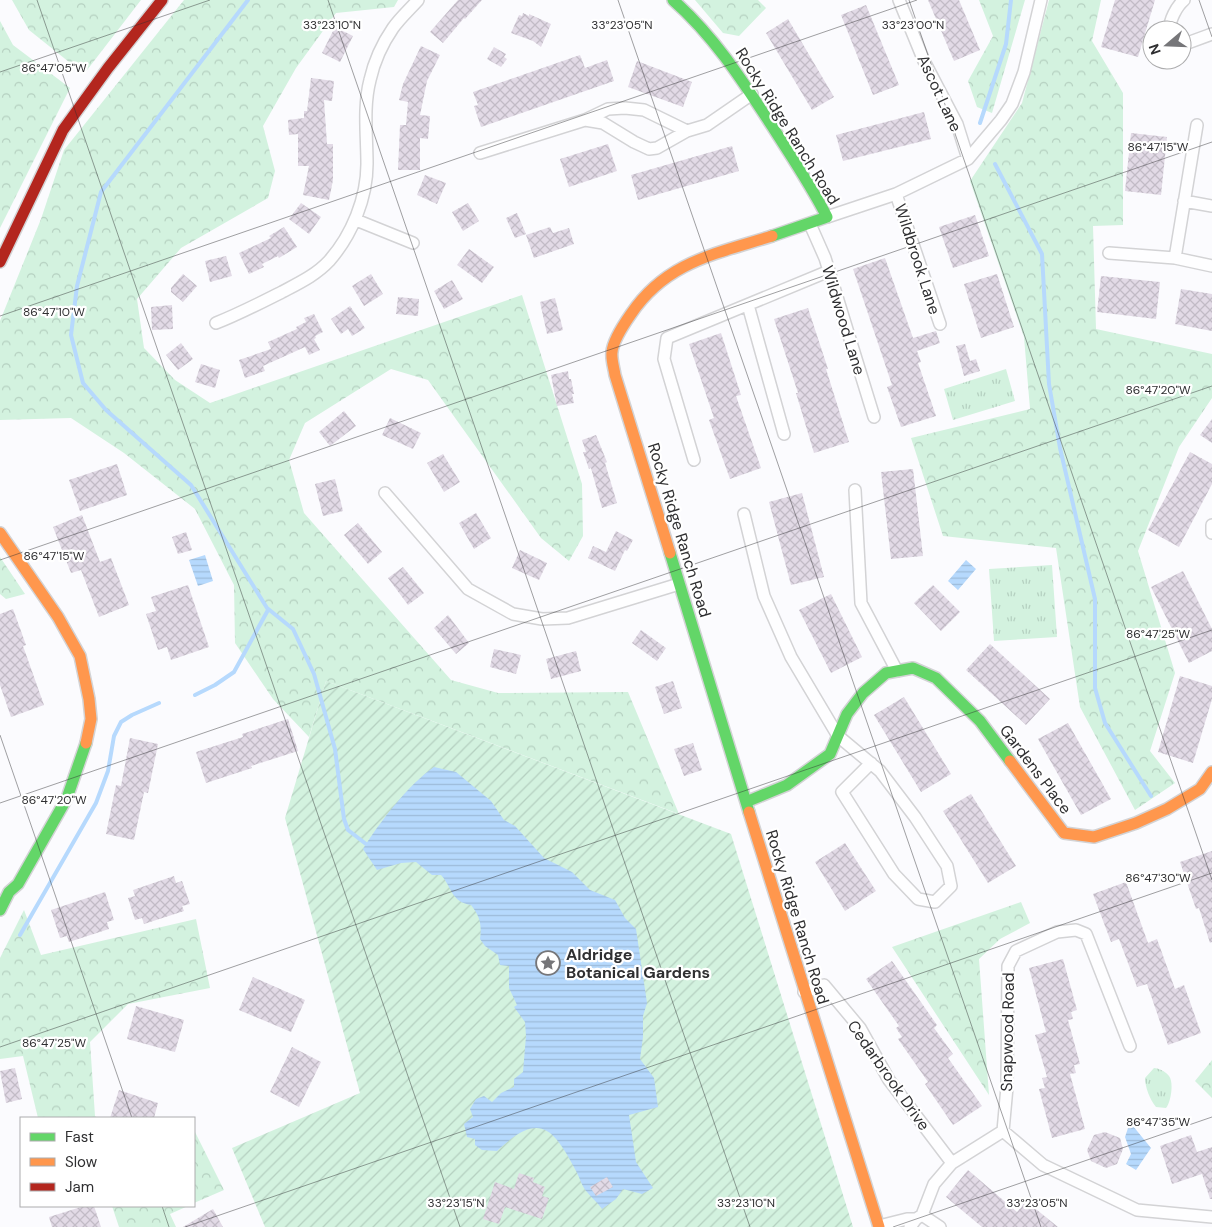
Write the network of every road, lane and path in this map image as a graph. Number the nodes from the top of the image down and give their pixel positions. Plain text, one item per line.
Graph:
1 (162, 0) edge
2 (418, 0) edge
3 (673, 0) edge
4 (899, 0) edge
5 (1041, 0) edge
6 (1184, 0) edge
7 (1172, 20) edge
8 (1212, 34) edge
9 (1192, 41) edge
10 (752, 94) junction
11 (585, 120) junction
12 (1197, 125) dead end
13 (687, 131) junction
14 (480, 153) dead end
15 (968, 159) junction
16 (896, 194) junction
17 (1184, 200) junction
18 (1212, 206) edge
19 (827, 217) junction
20 (356, 220) junction
21 (810, 224) junction
22 (413, 243) dead end
23 (1109, 253) dead end
24 (1174, 258) junction
25 (0, 262) edge
26 (1212, 266) edge
27 (829, 271) junction
28 (748, 305) junction
29 (216, 323) dead end
30 (940, 324) dead end
31 (874, 417) dead end
32 (784, 434) dead end
33 (694, 460) dead end
34 (855, 490) dead end
35 (385, 494) dead end
36 (744, 514) dead end
37 (1212, 525) edge
38 (0, 532) edge
39 (1212, 533) edge
40 (679, 584) junction
41 (897, 671) junction
42 (838, 736) junction
43 (871, 763) junction
44 (1212, 772) edge
45 (746, 802) junction
46 (0, 910) edge
47 (804, 992) junction
48 (1130, 1046) dead end
49 (1003, 1131) junction
50 (952, 1163) junction
51 (1212, 1217) edge
52 (916, 1220) edge
53 (879, 1227) edge
54 (940, 1227) edge

1 - 25 street
2 - 20 street
3 - 10 street, Rocky Ridge Ranch Road
4 - 15 street, Ascot Lane
5 - 15 street
6 - 7 street
8 - 9 street
10 - 13 street
10 - 19 street, Rocky Ridge Ranch Road
11 - 13 street
11 - 13 street
11 - 14 street
12 - 17 street
15 - 16 street
16 - 19 street
16 - 30 street, Wildbrook Lane
17 - 18 street
17 - 24 street
19 - 21 street, Rocky Ridge Ranch Road
20 - 22 street
20 - 29 street
21 - 27 street, Wildwood Lane
21 - 40 street, Rocky Ridge Ranch Road
23 - 24 street
24 - 26 street
27 - 28 street
27 - 31 street, Wildwood Lane
28 - 32 street
28 - 33 street
34 - 41 street
35 - 40 street
36 - 42 street
37 - 39 street
38 - 46 street
40 - 45 street, Rocky Ridge Ranch Road
41 - 42 street, Gardens Place
41 - 44 street, Gardens Place
42 - 43 street
42 - 45 street, Gardens Place
43 - 43 street
45 - 47 street, Rocky Ridge Ranch Road
47 - 50 street, Cedarbrook Drive
47 - 53 street, Rocky Ridge Ranch Road
48 - 49 street, Snapwood Road
49 - 50 street
49 - 51 street
50 - 52 street
52 - 53 street
52 - 54 street

